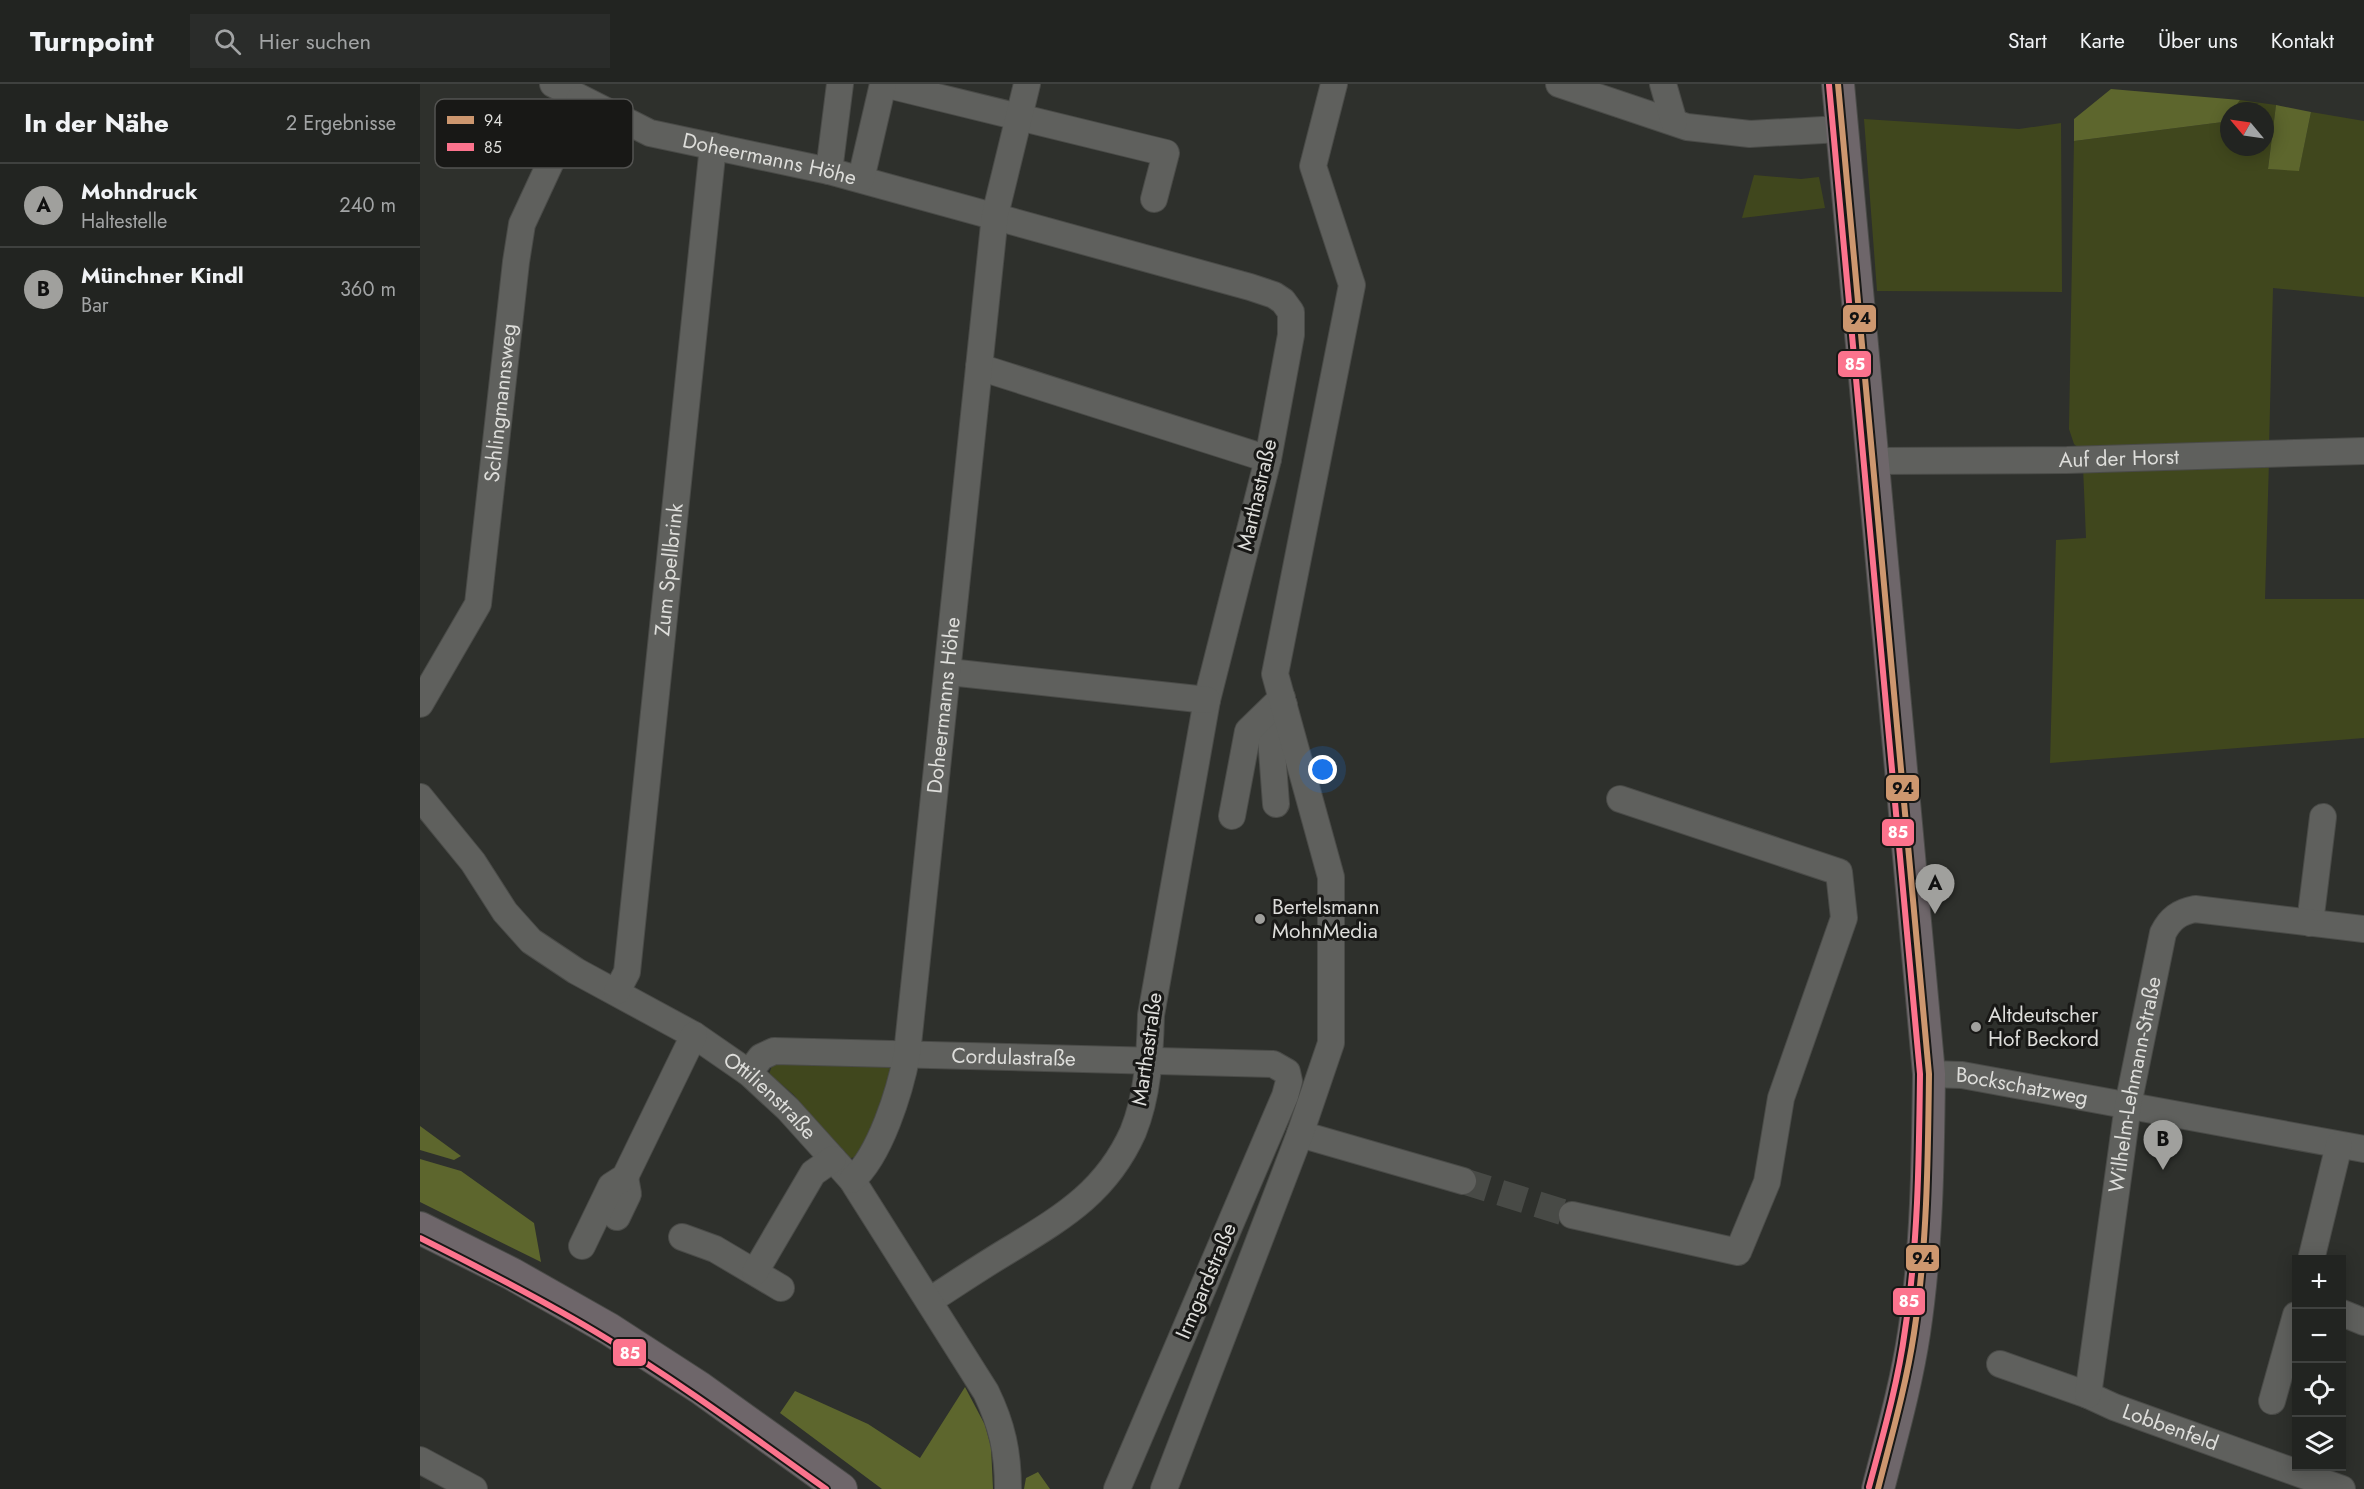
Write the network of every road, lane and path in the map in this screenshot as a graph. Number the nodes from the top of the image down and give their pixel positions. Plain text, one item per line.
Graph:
1 (553, 84) edge
2 (840, 84) edge
3 (884, 84) edge
4 (1027, 84) edge
5 (1334, 84) edge
6 (1559, 84) edge
7 (1662, 84) edge
8 (1838, 84) edge
9 (580, 99) edge
10 (1019, 117) junction
11 (1674, 122) junction
12 (633, 125) edge
13 (1841, 129) junction
14 (713, 146) junction
15 (548, 168) edge
16 (829, 171) junction
17 (861, 180) junction
18 (1154, 199) dead end
19 (995, 215) junction
20 (1274, 295) joint
21 (979, 368) junction
22 (2364, 451) edge
23 (1268, 459) junction
24 (1873, 461) junction
25 (949, 672) junction
26 (1207, 700) junction
27 (1283, 702) junction
28 (420, 704) edge
29 (420, 796) edge
30 (1620, 800) dead end
31 (1276, 804) dead end
32 (1232, 816) dead end
33 (2323, 817) dead end
34 (2310, 923) junction
35 (2364, 929) edge
36 (617, 991) junction
37 (694, 1035) junction
38 (907, 1054) junction
39 (1149, 1060) junction
40 (1287, 1072) joint
41 (748, 1073) junction
42 (1929, 1074) junction
43 (2128, 1105) junction
44 (1300, 1134) junction
45 (2339, 1145) junction
46 (2364, 1149) edge
47 (833, 1159) junction
48 (625, 1177) junction
49 (852, 1180) junction
50 (1463, 1181) tunnel mouth
51 (1572, 1215) tunnel mouth
52 (617, 1217) dead end
53 (420, 1228) edge
54 (420, 1234) edge
55 (682, 1237) dead end
56 (449, 1244) junction
57 (582, 1246) dead end
58 (2312, 1255) edge
59 (755, 1272) junction
60 (781, 1288) dead end
61 (929, 1300) junction
62 (2346, 1315) edge
63 (2364, 1322) edge
64 (2292, 1329) edge
65 (2000, 1364) dead end
66 (2088, 1395) junction
67 (2272, 1401) dead end
68 (420, 1460) edge
69 (474, 1489) edge
70 (841, 1489) edge
71 (1008, 1489) edge
72 (1117, 1489) edge
73 (1164, 1489) edge
74 (1878, 1489) edge
75 (2342, 1489) edge

1 - 9 street, Doheermanns Höhe
2 - 16 street
3 - 10 street
3 - 17 street
4 - 10 street
5 - 27 street
6 - 11 street
7 - 11 street
8 - 13 main road
10 - 18 street
10 - 19 street
11 - 13 street
12 - 14 street, Doheermanns Höhe
13 - 24 main road
14 - 16 street, Doheermanns Höhe
14 - 36 street, Zum Spellbrink
15 - 28 street, Schlingmannsweg
16 - 17 street, Doheermanns Höhe
17 - 19 street, Doheermanns Höhe
19 - 20 street, Doheermanns Höhe
19 - 21 street, Doheermanns Höhe
20 - 23 street, Marthastraße
21 - 23 street
21 - 25 street, Doheermanns Höhe
22 - 24 street, Auf der Horst
23 - 26 street, Marthastraße
24 - 42 main road
25 - 26 street
25 - 38 street, Doheermanns Höhe
26 - 39 street, Marthastraße
27 - 31 street
27 - 32 street
27 - 44 street
29 - 36 street, Ottilienstraße
30 - 51 street
33 - 34 street
34 - 35 street, Wilhelm-Lehmann-Straße
34 - 43 street, Wilhelm-Lehmann-Straße
36 - 37 street, Ottilienstraße
37 - 41 street, Ottilienstraße
37 - 48 street
38 - 39 street, Cordulastraße
38 - 41 street, Cordulastraße
38 - 49 street, Doheermanns Höhe
39 - 40 street, Cordulastraße
39 - 61 street, Marthastraße
40 - 72 street, Irmgardstraße
41 - 47 street, Ottilienstraße
42 - 43 street, Bockschatzweg
42 - 74 main road
43 - 45 street, Bockschatzweg
43 - 66 street, Wilhelm-Lehmann-Straße
44 - 50 street
44 - 73 street
45 - 46 street, Bockschatzweg
45 - 58 street
47 - 49 street, Ottilienstraße
47 - 59 street
48 - 52 street
48 - 57 street
49 - 61 street, Ottilienstraße
53 - 56 main road
54 - 56 main road
55 - 59 street
56 - 70 main road
59 - 60 street
61 - 71 street, Ottilienstraße
62 - 63 street
64 - 67 street
65 - 66 street, Lobbenfeld
66 - 75 street, Lobbenfeld
68 - 69 street

